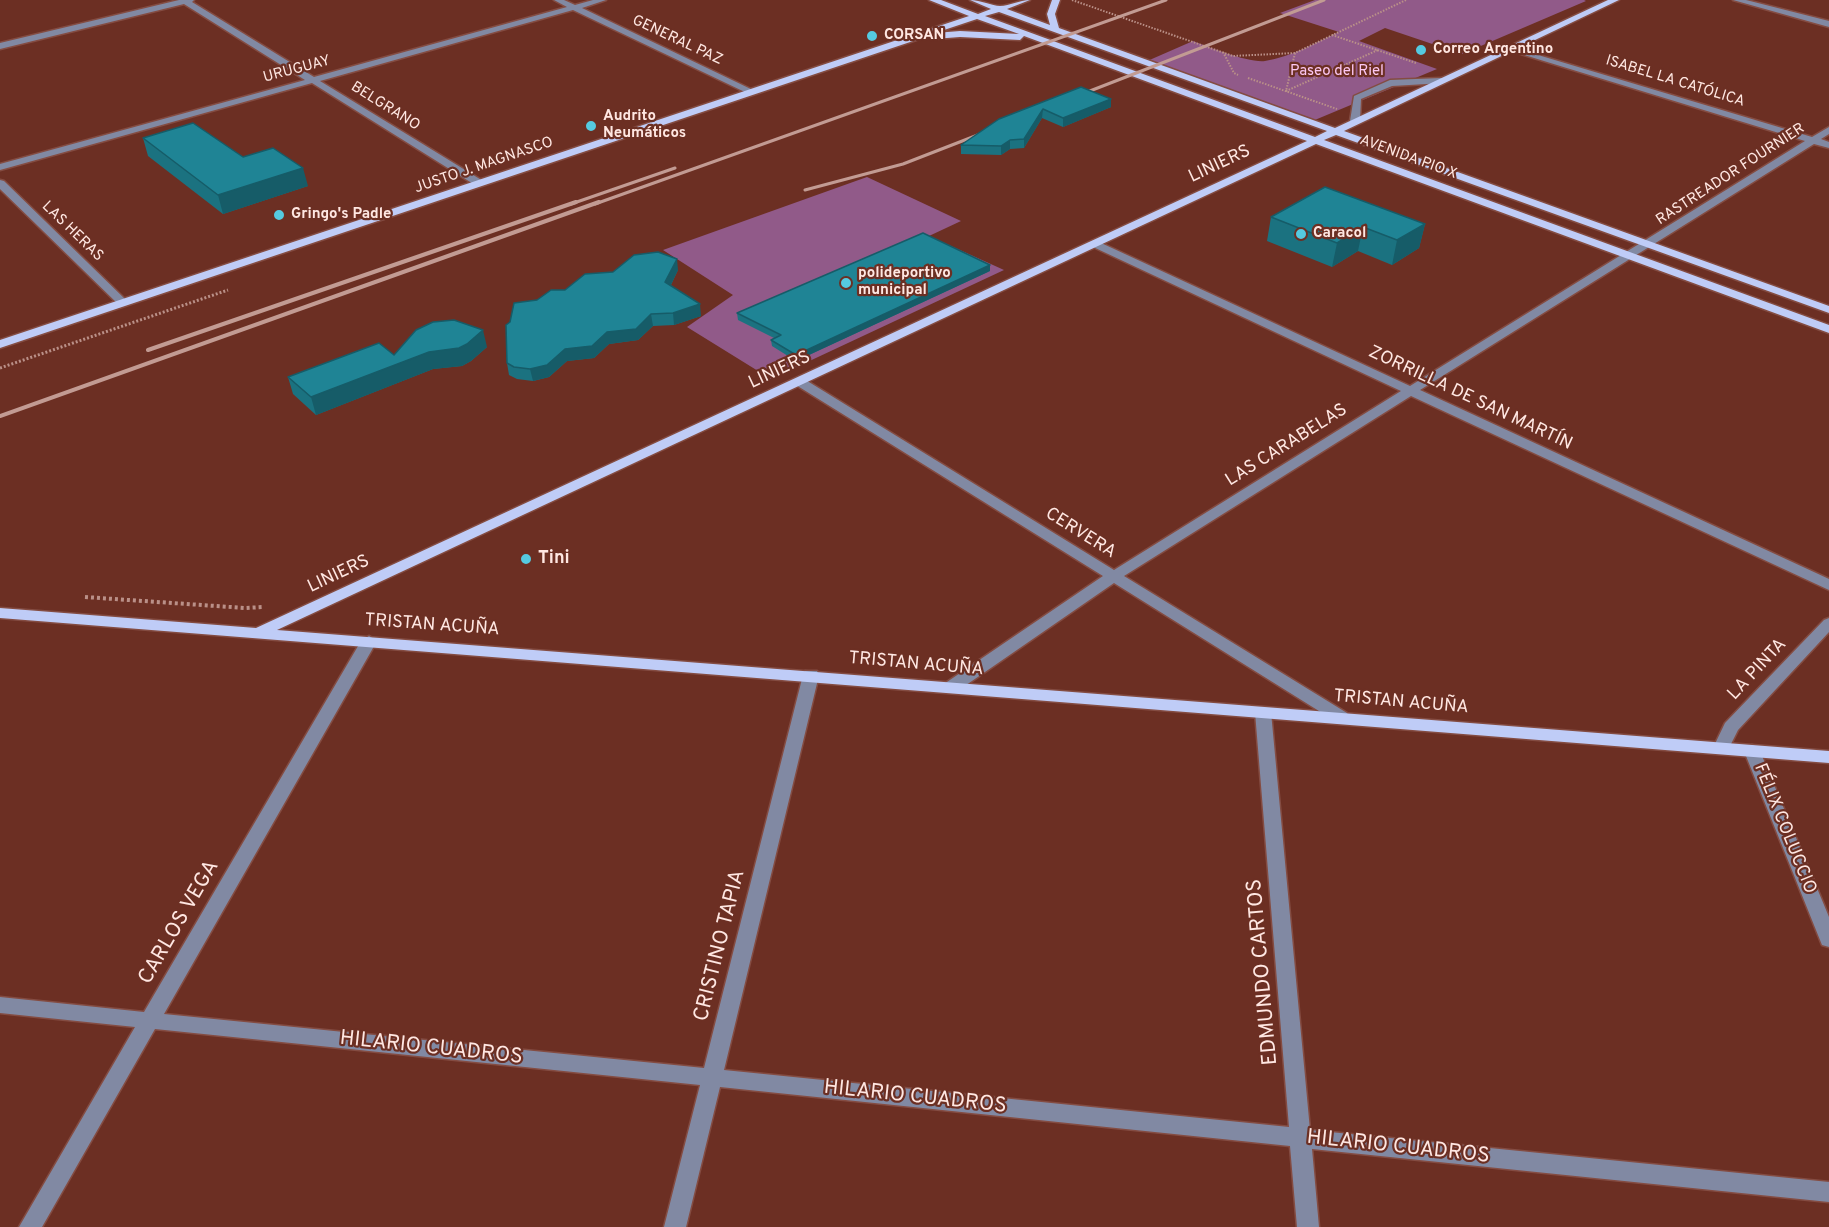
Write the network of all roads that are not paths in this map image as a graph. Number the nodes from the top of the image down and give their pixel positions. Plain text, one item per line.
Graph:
1 (186, 0) edge
2 (558, 0) edge
3 (602, 0) edge
4 (933, 0) edge
5 (974, 0) edge
6 (1026, 0) edge
7 (1056, 0) edge
8 (1615, 0) edge
9 (1737, 0) edge
10 (575, 8) junction
11 (998, 9) junction
12 (977, 16) junction
13 (1829, 24) edge
14 (1055, 29) junction
15 (1036, 37) junction
16 (913, 38) junction
17 (0, 46) edge
18 (1511, 48) junction
19 (315, 80) junction
20 (1440, 81) junction
21 (752, 92) junction
22 (1355, 121) junction
23 (1335, 130) junction
24 (1829, 130) edge
25 (1315, 140) junction
26 (1813, 140) junction
27 (1829, 145) edge
28 (0, 167) edge
29 (0, 183) edge
30 (479, 183) junction
31 (1095, 244) junction
32 (1650, 245) junction
33 (1631, 256) junction
34 (123, 303) junction
35 (1829, 310) edge
36 (1829, 329) edge
37 (0, 344) edge
38 (800, 382) junction
39 (1409, 390) junction
40 (1112, 577) junction
41 (1829, 585) edge
42 (0, 613) edge
43 (1829, 623) edge
44 (259, 632) junction
45 (369, 641) junction
46 (811, 675) junction
47 (950, 688) junction
48 (1263, 712) junction
49 (1341, 717) junction
50 (1721, 748) junction
51 (1752, 751) junction
52 (1829, 757) edge
53 (1829, 940) edge
54 (0, 1005) edge
55 (150, 1020) junction
56 (712, 1077) junction
57 (1302, 1138) junction
58 (1829, 1192) edge
59 (30, 1227) edge
60 (675, 1227) edge
61 (1308, 1227) edge

1 - 17 street
1 - 19 street, BELGRANO
2 - 10 street, GENERAL PAZ
3 - 10 street, URUGUAY
4 - 12 main road, AVENIDA PIO X
5 - 11 main road, AVENIDA PIO X
6 - 11 main road, JUSTO J. MAGNASCO
7 - 14 main road
8 - 18 main road, LINIERS
9 - 13 street
10 - 19 street, URUGUAY
10 - 21 street, GENERAL PAZ
11 - 12 main road, JUSTO J. MAGNASCO
11 - 14 main road, AVENIDA PIO X
12 - 15 main road, AVENIDA PIO X
12 - 16 main road, JUSTO J. MAGNASCO
14 - 23 main road, AVENIDA PIO X
15 - 16 main road
15 - 25 main road, AVENIDA PIO X
16 - 21 main road, JUSTO J. MAGNASCO
18 - 20 main road, LINIERS
18 - 26 street, ISABEL LA CATÓLICA
19 - 28 street, URUGUAY
19 - 30 street, BELGRANO
20 - 22 main road, LINIERS
20 - 22 street
21 - 30 main road, JUSTO J. MAGNASCO
22 - 23 main road, LINIERS
23 - 25 main road, LINIERS
23 - 32 main road, AVENIDA PIO X
24 - 26 street, RASTREADOR FOURNIER
25 - 31 main road, LINIERS
25 - 33 main road, AVENIDA PIO X
26 - 27 street, ISABEL LA CATÓLICA
26 - 32 street, RASTREADOR FOURNIER
29 - 34 street, LAS HERAS
30 - 34 main road, JUSTO J. MAGNASCO
31 - 38 main road, LINIERS
31 - 39 street, ZORRILLA DE SAN MARTÍN
32 - 33 street, LAS CARABELAS
32 - 35 main road, AVENIDA PIO X
33 - 36 main road, AVENIDA PIO X
33 - 39 street, LAS CARABELAS
34 - 37 main road, JUSTO J. MAGNASCO
38 - 40 street, CERVERA
38 - 44 main road, LINIERS
39 - 40 street, LAS CARABELAS
39 - 41 street, ZORRILLA DE SAN MARTÍN
40 - 47 street, LAS CARABELAS
40 - 49 street, CERVERA
42 - 44 main road, TRISTAN ACUÑA
43 - 50 street, LA PINTA
44 - 45 main road, TRISTAN ACUÑA
45 - 46 main road, TRISTAN ACUÑA
45 - 55 street, CARLOS VEGA
46 - 47 main road, TRISTAN ACUÑA
46 - 56 street, CRISTINO TAPIA
47 - 48 main road, TRISTAN ACUÑA
48 - 49 main road, TRISTAN ACUÑA
48 - 57 street, EDMUNDO CARTOS
49 - 50 main road, TRISTAN ACUÑA
50 - 51 main road, TRISTAN ACUÑA
51 - 52 main road, TRISTAN ACUÑA
51 - 53 street, FÉLIX COLUCCIO
54 - 55 street, HILARIO CUADROS
55 - 56 street, HILARIO CUADROS
55 - 59 street, CARLOS VEGA
56 - 57 street, HILARIO CUADROS
56 - 60 street, CRISTINO TAPIA
57 - 58 street, HILARIO CUADROS
57 - 61 street, EDMUNDO CARTOS

